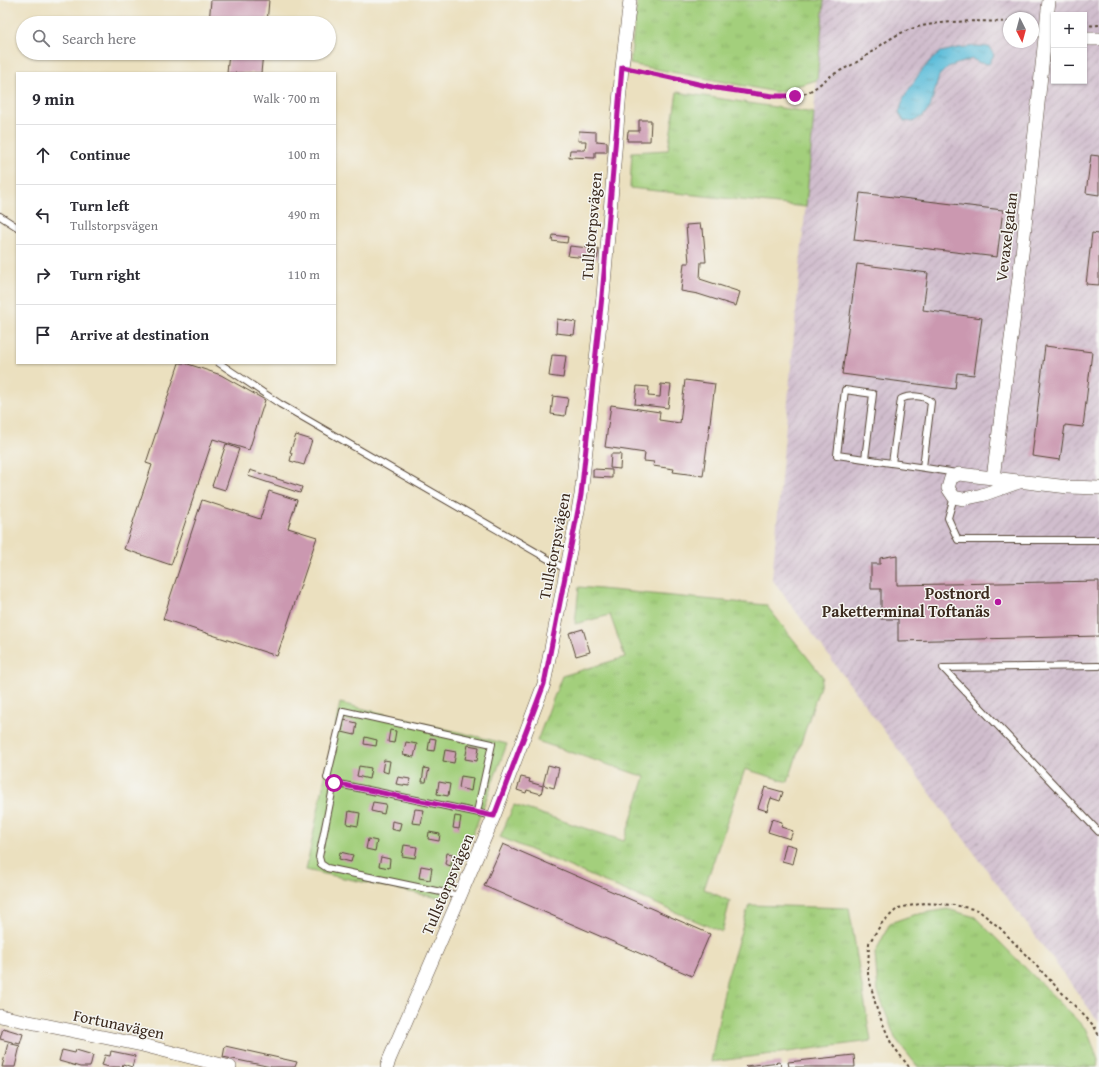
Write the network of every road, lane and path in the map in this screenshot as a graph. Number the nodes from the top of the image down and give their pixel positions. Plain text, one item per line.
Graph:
1 (630, 0) edge
2 (1049, 0) edge
3 (1003, 22) edge
4 (1099, 25) edge
5 (1087, 26) edge
6 (1049, 39) edge
7 (1087, 39) edge
8 (1099, 39) edge
9 (622, 67) junction
10 (0, 216) edge
11 (16, 226) edge
12 (220, 364) edge
13 (865, 459) junction
14 (892, 463) junction
15 (923, 467) junction
16 (959, 474) junction
17 (993, 478) junction
18 (1022, 481) junction
19 (1099, 488) edge
20 (954, 497) junction
21 (1099, 540) edge
22 (567, 570) junction
23 (1099, 666) edge
24 (334, 783) junction
25 (477, 812) junction
26 (494, 816) junction
27 (1099, 832) edge
28 (460, 896) junction
29 (0, 1016) edge
30 (1099, 1036) edge
31 (230, 1067) edge
32 (387, 1067) edge
33 (909, 1067) edge

1 - 9 street, Tullstorpsvägen
2 - 6 street, Vevaxelgatan
3 - 9 path
4 - 5 path
6 - 17 street, Vevaxelgatan
7 - 8 street
9 - 22 street, Tullstorpsvägen
10 - 11 lane
12 - 22 lane
13 - 13 lane
13 - 14 lane
14 - 15 lane
14 - 15 lane
15 - 16 lane
16 - 17 street
16 - 20 street
17 - 18 street
18 - 19 street
18 - 20 street
20 - 21 lane
22 - 26 street, Tullstorpsvägen
23 - 27 lane
24 - 25 lane
24 - 25 lane
24 - 28 lane
25 - 26 lane
26 - 28 street, Tullstorpsvägen
28 - 32 street, Tullstorpsvägen
29 - 31 street, Fortunavägen
30 - 33 path

